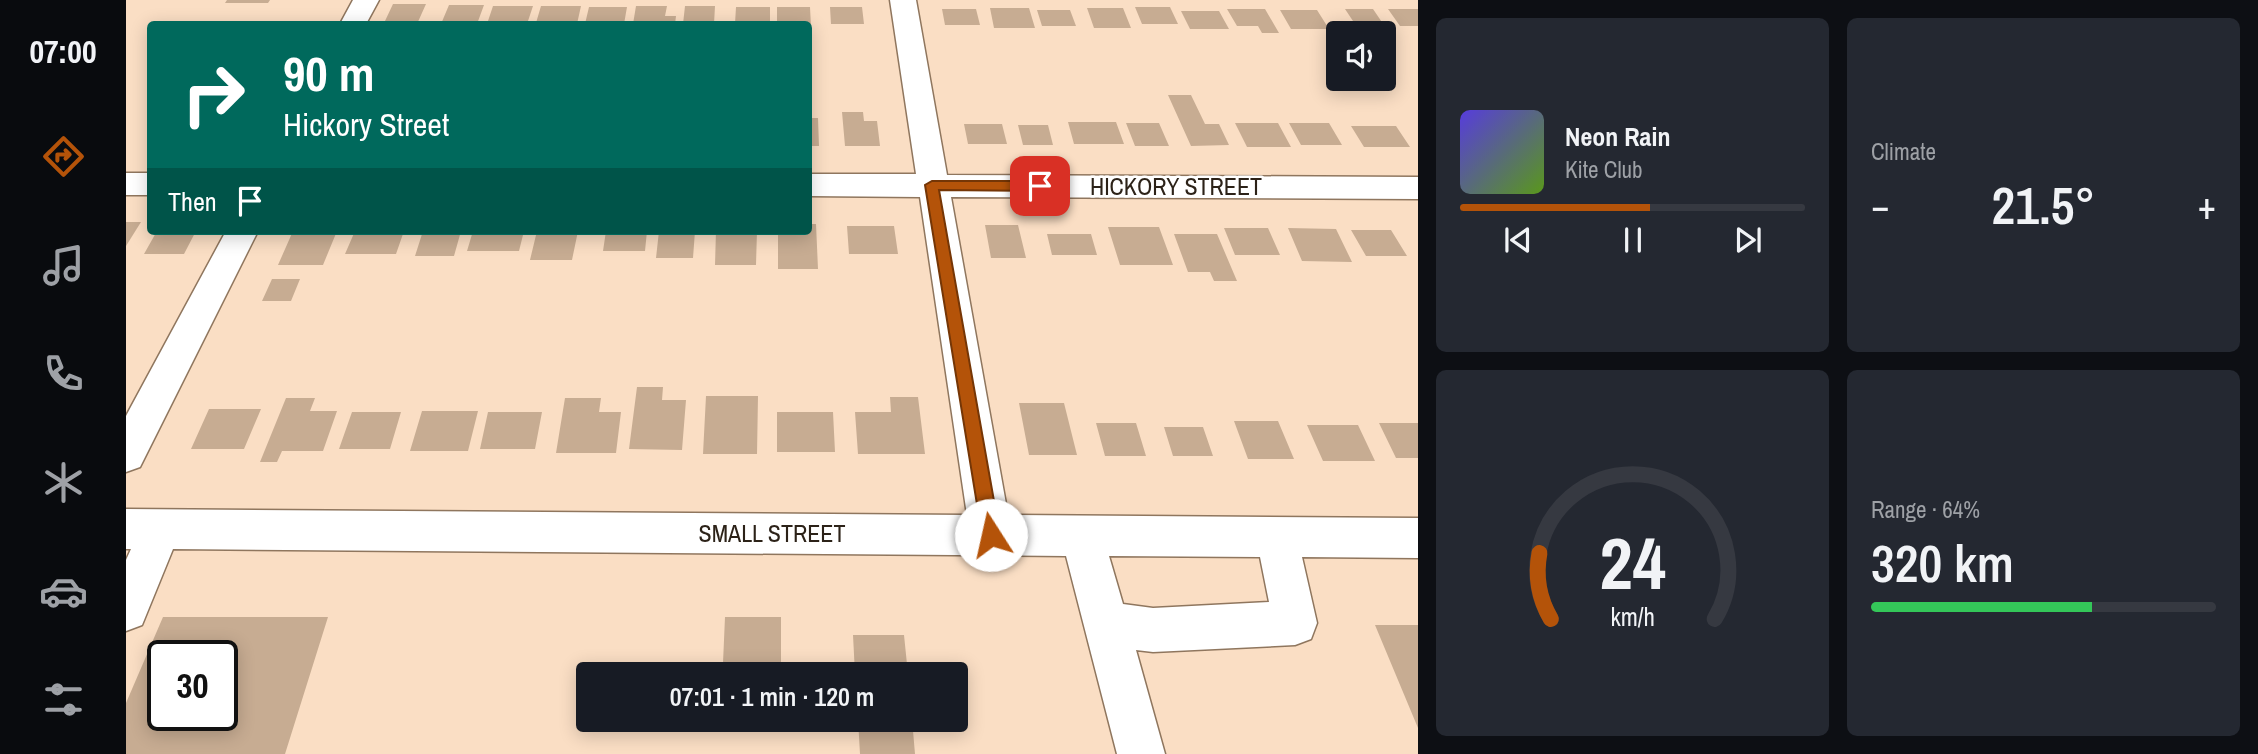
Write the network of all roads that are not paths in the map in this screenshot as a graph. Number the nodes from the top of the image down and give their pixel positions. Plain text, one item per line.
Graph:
1 (366, 0) edge
2 (903, 0) edge
3 (355, 21) edge
4 (126, 184) edge
5 (147, 184) edge
6 (812, 185) edge
7 (932, 185) junction
8 (1418, 188) edge
9 (240, 235) edge
10 (126, 454) edge
11 (143, 529) edge
12 (991, 535) junction
13 (1082, 536) junction
14 (1277, 537) junction
15 (1418, 538) edge
16 (126, 609) edge
17 (1107, 624) junction
18 (1141, 754) edge

1 - 3 street
2 - 7 street
4 - 5 street
6 - 7 street, HICKORY STREET
7 - 8 street, HICKORY STREET
7 - 12 street
9 - 10 street
11 - 12 street, SMALL STREET
11 - 16 street
12 - 13 street, SMALL STREET
13 - 14 street, SMALL STREET
13 - 17 street
14 - 15 street, SMALL STREET
14 - 17 street
17 - 18 street

